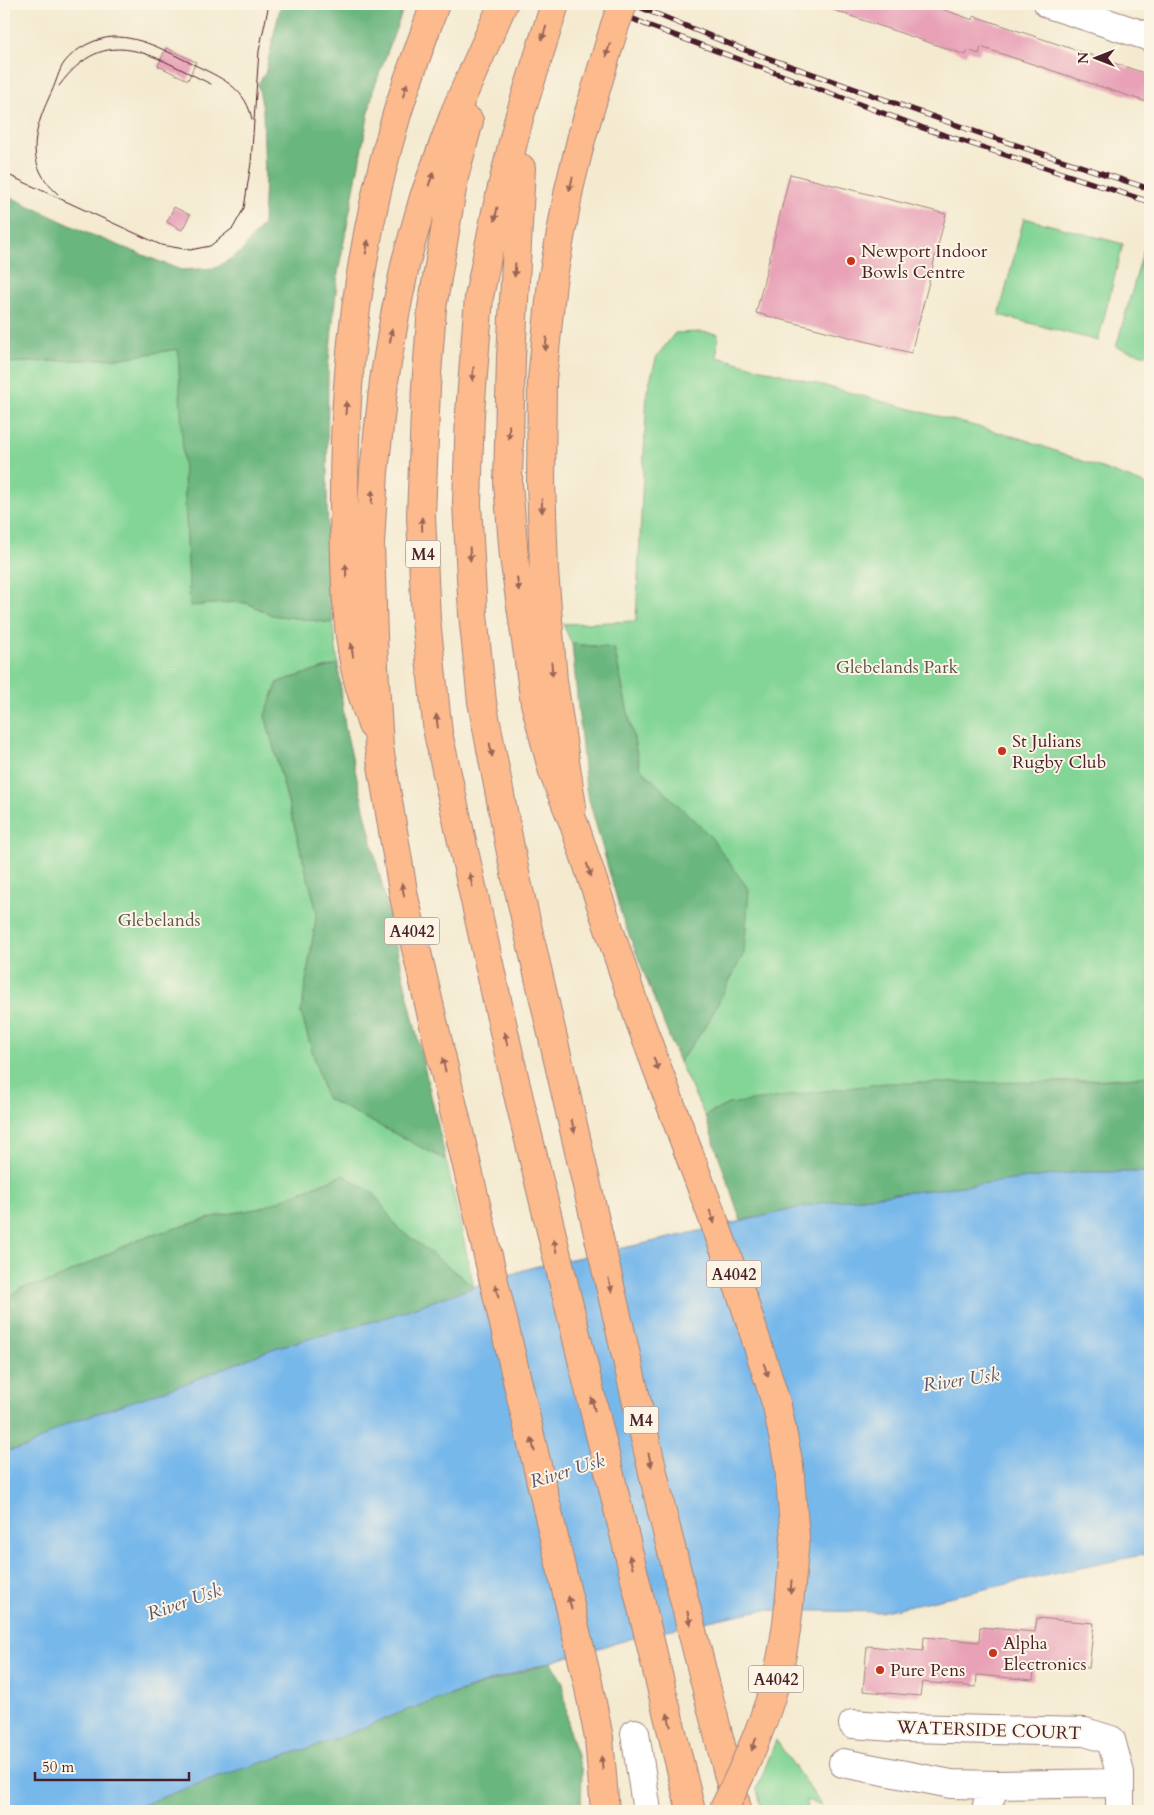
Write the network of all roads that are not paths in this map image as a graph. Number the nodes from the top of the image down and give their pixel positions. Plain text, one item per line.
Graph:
1 (435, 4) edge
2 (555, 4) edge
3 (623, 4) edge
4 (1048, 4) edge
5 (499, 12) edge
6 (1150, 37) edge
7 (532, 72) junction
8 (379, 747) junction
9 (574, 824) junction
10 (853, 1724) dead end
11 (635, 1733) dead end
12 (843, 1763) dead end
13 (1120, 1783) junction
14 (996, 1785) junction
15 (605, 1811) edge
16 (648, 1811) edge
17 (691, 1811) edge
18 (724, 1811) edge
19 (738, 1811) edge
20 (990, 1811) edge
21 (1120, 1811) edge

8 -> 1 main road
2 -> 7 main road, M4
3 -> 9 main road, bridge
4 - 6 street
8 -> 5 main road, M4
17 -> 5 main road, M4
7 -> 9 main road, M4
7 -> 19 main road, M4
15 -> 8 main road, A4042
9 -> 18 main road, A4042, bridge
10 - 13 street, WATERSIDE COURT
11 - 16 street
12 - 14 street
13 - 14 street
13 - 21 street, WATERSIDE COURT
14 - 20 street

